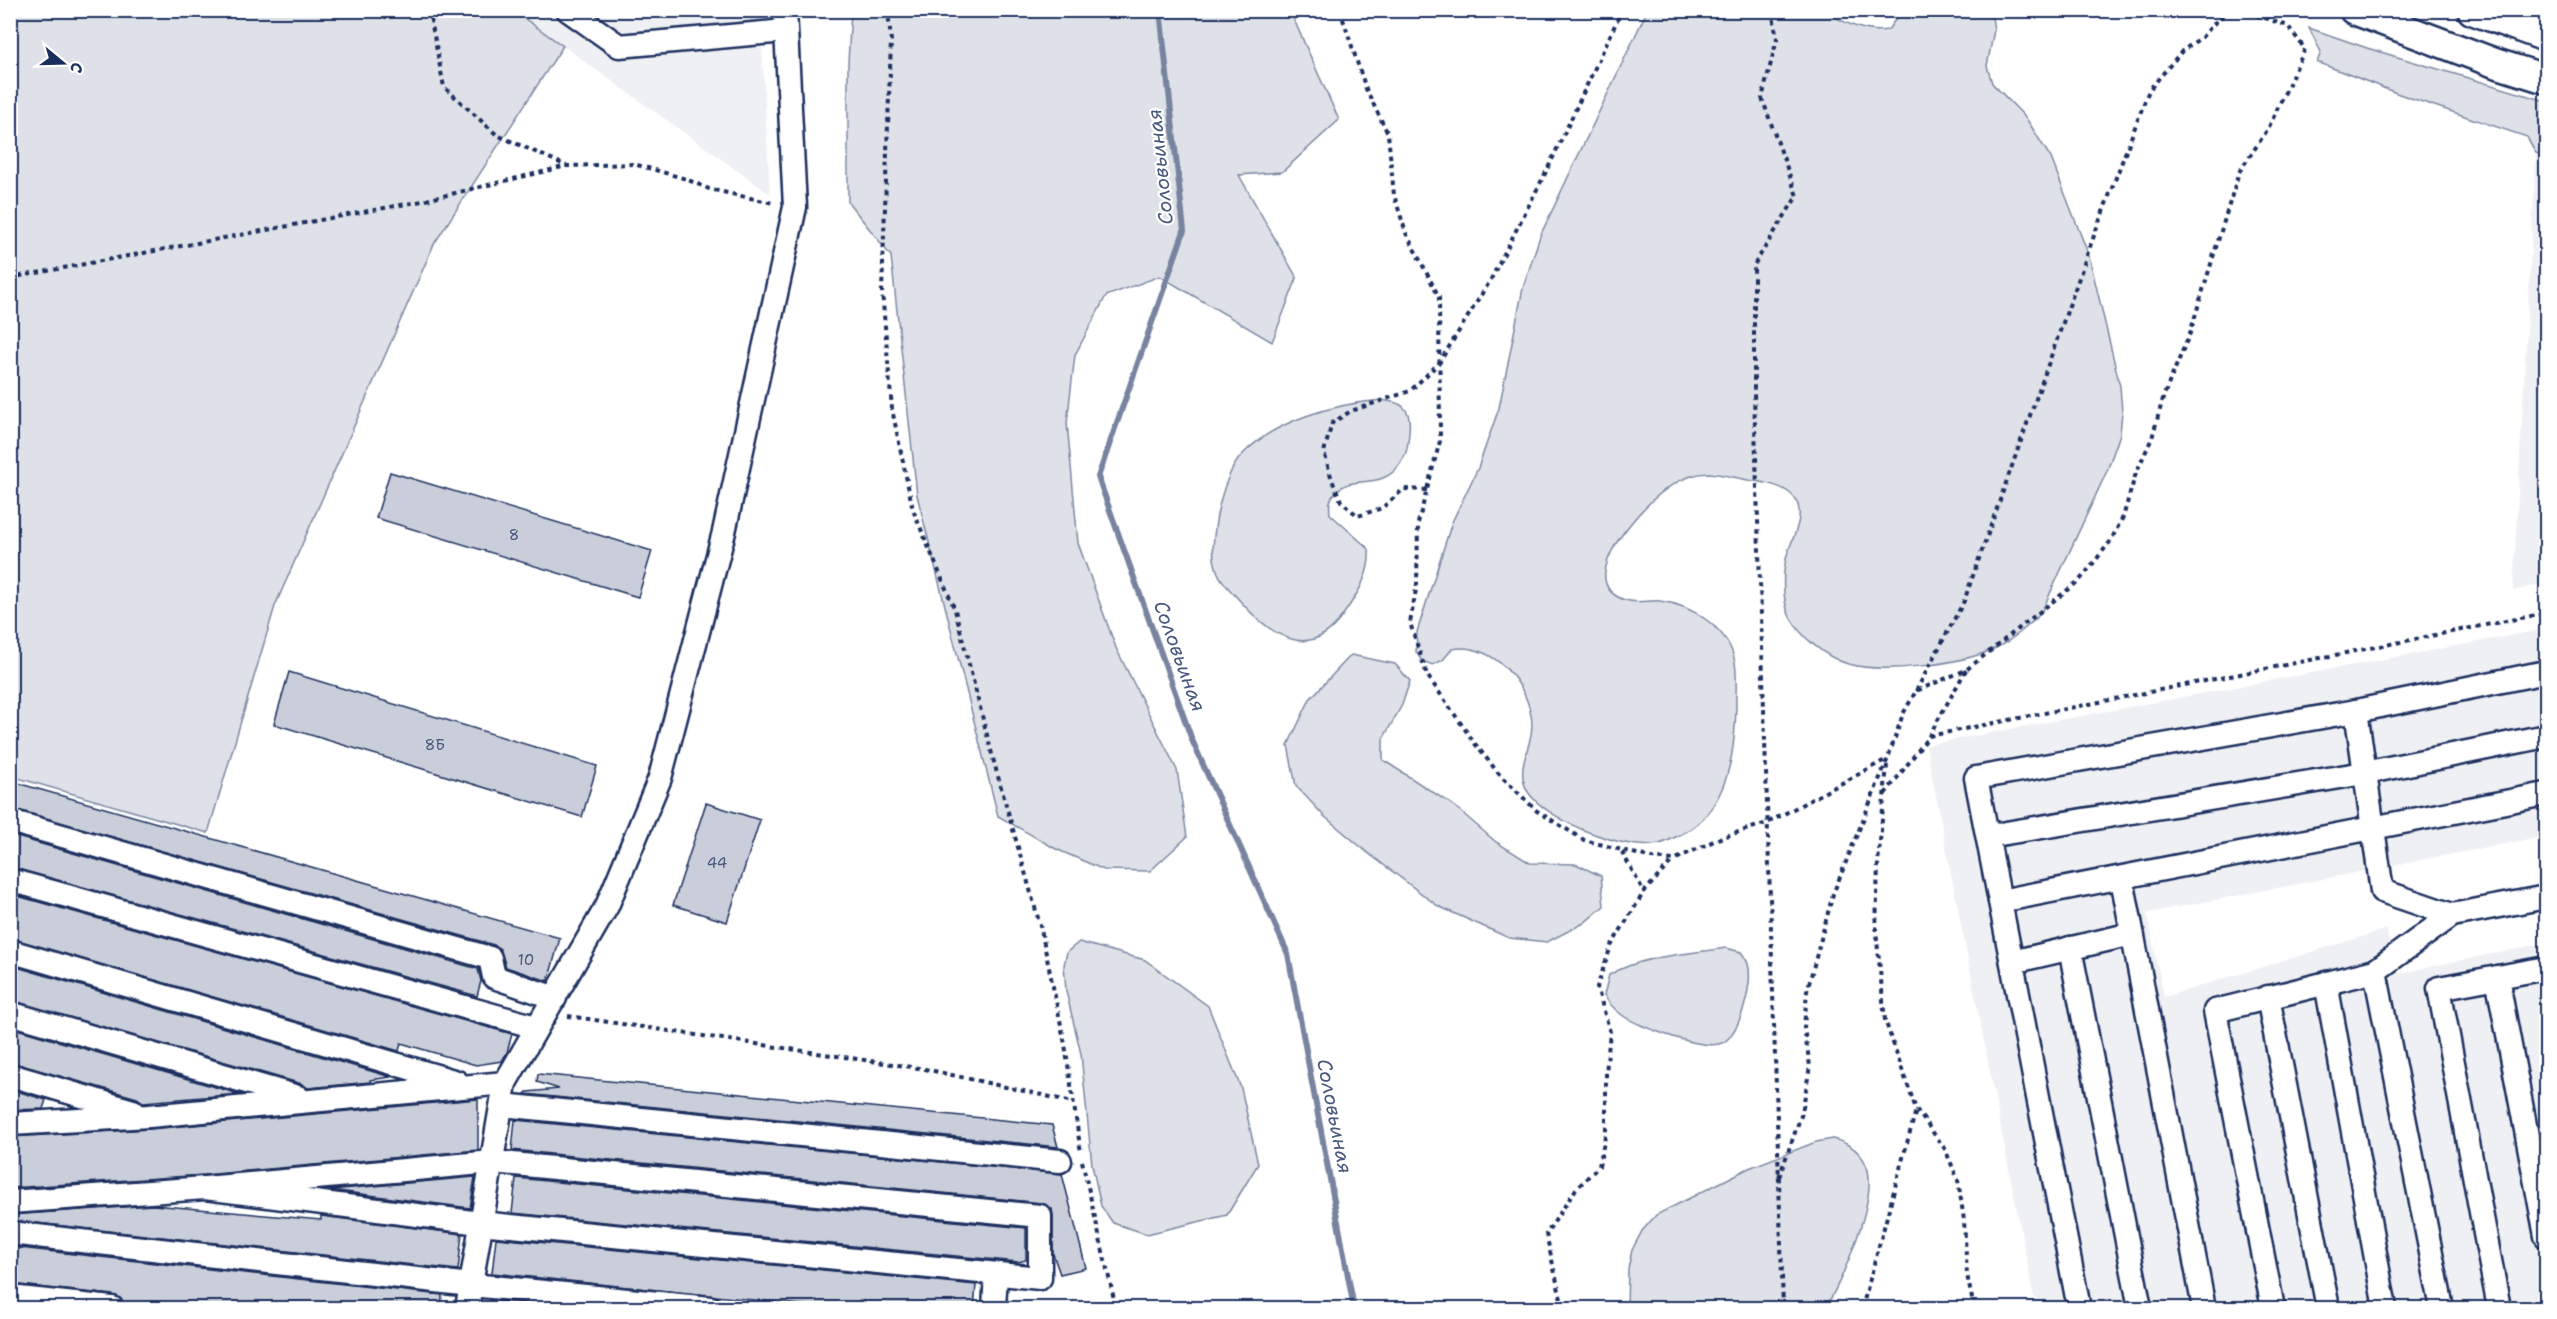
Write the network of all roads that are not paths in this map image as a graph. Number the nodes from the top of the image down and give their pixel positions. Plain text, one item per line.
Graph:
1 (568, 10) edge
2 (2354, 10) edge
3 (2472, 10) edge
4 (785, 21) edge
5 (2509, 24) junction
6 (2547, 37) edge
7 (2495, 63) junction
8 (2547, 80) edge
9 (2547, 672) edge
10 (2356, 711) junction
11 (2547, 736) edge
12 (2364, 773) junction
13 (2547, 794) edge
14 (10, 821) edge
15 (2372, 829) junction
16 (1988, 836) junction
17 (2122, 879) junction
18 (10, 880) edge
19 (2547, 897) edge
20 (2000, 901) junction
21 (2452, 915) junction
22 (2132, 934) junction
23 (2070, 948) junction
24 (10, 951) edge
25 (2012, 962) junction
26 (2547, 968) edge
27 (2375, 971) junction
28 (2497, 977) junction
29 (2326, 983) junction
30 (2268, 997) junction
31 (10, 1013) edge
32 (546, 1013) junction
33 (10, 1075) edge
34 (470, 1086) junction
35 (503, 1094) junction
36 (311, 1101) junction
37 (149, 1116) junction
38 (10, 1124) edge
39 (1060, 1161) dead end
40 (493, 1162) junction
41 (205, 1188) junction
42 (10, 1202) edge
43 (480, 1223) junction
44 (10, 1233) edge
45 (2547, 1236) edge
46 (996, 1274) junction
47 (471, 1285) junction
48 (10, 1297) edge
49 (112, 1308) edge
50 (467, 1308) edge
51 (711, 1308) edge
52 (994, 1308) edge
53 (2079, 1308) edge
54 (2140, 1308) edge
55 (2204, 1308) edge
56 (2273, 1308) edge
57 (2328, 1308) edge
58 (2385, 1308) edge
59 (2442, 1308) edge
60 (2499, 1308) edge

1 - 4 lane
2 - 7 main road
3 - 5 main road
4 - 32 lane
5 - 6 main road
5 - 7 main road
7 - 8 main road
9 - 10 lane
10 - 12 lane
10 - 16 lane
11 - 12 lane
12 - 15 lane
12 - 16 lane
13 - 15 lane
14 - 32 lane
15 - 17 lane
15 - 21 lane
16 - 20 lane
17 - 20 lane
17 - 22 lane
18 - 32 lane
19 - 21 lane
20 - 25 lane
21 - 27 lane
22 - 23 lane
22 - 55 lane
23 - 25 lane
23 - 54 lane
24 - 34 lane
25 - 53 lane
26 - 28 lane
27 - 29 lane
27 - 59 lane
28 - 45 lane
28 - 60 lane
29 - 30 lane
29 - 58 lane
30 - 56 lane
30 - 57 lane
31 - 36 lane
32 - 35 lane
33 - 37 lane
34 - 35 lane
34 - 36 lane
35 - 39 lane
35 - 40 lane
36 - 37 lane
37 - 38 lane
40 - 41 lane
40 - 43 lane
40 - 46 lane
41 - 42 lane
41 - 43 lane
43 - 46 lane
43 - 47 lane
44 - 47 lane
46 - 52 lane
47 - 50 lane
47 - 51 lane
48 - 49 lane

